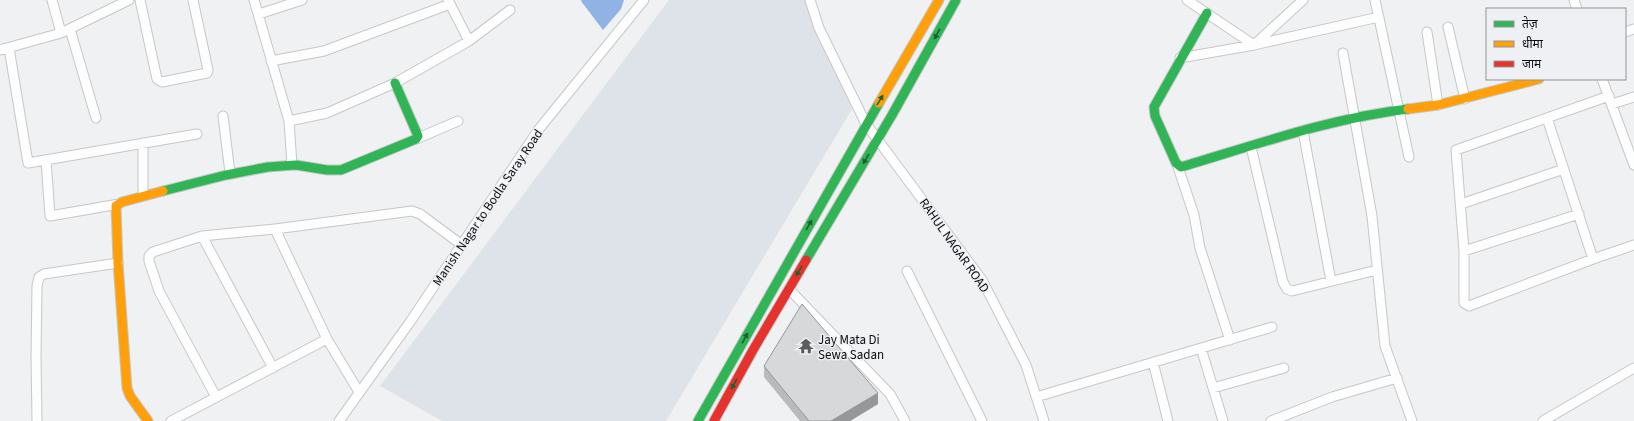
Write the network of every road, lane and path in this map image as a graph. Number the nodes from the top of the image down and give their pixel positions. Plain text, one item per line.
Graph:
1 (52, 0) edge
2 (128, 0) edge
3 (140, 0) edge
4 (193, 0) edge
5 (254, 0) edge
6 (302, 0) edge
7 (644, 0) edge
8 (810, 0) edge
9 (940, 0) edge
10 (956, 0) edge
11 (1187, 0) edge
12 (1303, 0) edge
13 (1376, 0) edge
14 (449, 2) edge
15 (510, 10) dead end
16 (1207, 13) junction
17 (259, 14) junction
18 (1379, 17) junction
19 (1448, 28) dead end
20 (66, 31) junction
21 (1427, 32) dead end
22 (469, 41) junction
23 (1254, 45) junction
24 (9, 48) junction
25 (0, 50) edge
26 (1343, 53) dead end
27 (1180, 58) junction
28 (271, 61) junction
29 (1535, 80) edge
30 (1602, 80) edge
31 (395, 83) junction
32 (1634, 97) edge
33 (1465, 99) junction
34 (1610, 100) junction
35 (1438, 105) junction
36 (1398, 110) junction
37 (224, 116) dead end
38 (96, 118) dead end
39 (1355, 118) junction
40 (1547, 118) junction
41 (289, 121) junction
42 (458, 121) dead end
43 (866, 124) junction
44 (1303, 131) junction
45 (197, 134) dead end
46 (878, 138) junction
47 (416, 139) junction
48 (143, 143) junction
49 (1251, 147) junction
50 (1408, 156) dead end
51 (46, 160) junction
52 (1177, 164) junction
53 (292, 165) junction
54 (1634, 165) edge
55 (1564, 169) junction
56 (230, 173) junction
57 (143, 196) junction
58 (119, 204) junction
59 (1460, 204) junction
60 (1578, 214) junction
61 (275, 229) junction
62 (202, 236) junction
63 (462, 245) junction
64 (1634, 245) edge
65 (1464, 251) junction
66 (1593, 259) junction
67 (118, 262) junction
68 (1377, 270) junction
69 (907, 271) dead end
70 (1331, 282) junction
71 (789, 288) junction
72 (1272, 327) dead end
73 (327, 339) junction
74 (1230, 340) junction
75 (1201, 348) junction
76 (1153, 362) junction
77 (273, 368) junction
78 (1284, 368) dead end
79 (1634, 368) edge
80 (1397, 378) junction
81 (1213, 388) junction
82 (359, 392) junction
83 (216, 397) junction
84 (1036, 397) junction
85 (36, 421) edge
86 (148, 421) edge
87 (171, 421) edge
88 (339, 421) edge
89 (698, 421) edge
90 (714, 421) edge
91 (905, 421) edge
92 (982, 421) edge
93 (1044, 421) edge
94 (1168, 421) edge
95 (1223, 421) edge
96 (1271, 421) edge
97 (1412, 421) edge
98 (1542, 421) edge

1 - 20 street
2 - 20 street
3 - 4 street
5 - 17 street
6 - 17 street
7 - 63 street, Manish Nagar to Bodla Saray Road
8 - 43 street, RAHUL NAGAR ROAD
43 -> 9 street
10 -> 46 street
11 - 16 street
12 - 23 street
13 - 18 street
14 - 22 street
14 - 28 street
15 - 22 street
16 - 23 street
16 - 27 street
17 - 28 street
18 - 23 street
18 - 36 street
19 - 33 street
20 - 24 street
20 - 38 street
21 - 35 street
22 - 31 street
23 - 27 street
24 - 25 street
24 - 51 street
26 - 39 street
27 - 52 street
28 - 41 street
29 - 33 street
30 - 34 street
31 - 41 street
31 - 47 street
32 - 34 street
33 - 35 street
34 - 40 street
34 - 54 street
35 - 36 street
36 - 39 street
36 - 50 street
37 - 56 street
39 - 44 street
39 - 68 street
40 - 55 street
40 - 59 street
41 - 53 street
42 - 47 street
43 - 46 street, RAHUL NAGAR ROAD
89 -> 43 street
44 - 49 street
44 - 70 street
45 - 48 street
46 -> 71 street
46 - 84 street, RAHUL NAGAR ROAD
47 - 53 street
48 - 51 street
48 - 57 street
49 - 52 street
49 - 70 street
51 - 58 street
52 - 74 street
53 - 56 street
55 - 59 street
55 - 60 street
56 - 57 street
57 - 58 street
58 - 67 street
59 - 65 street
60 - 65 street
60 - 66 street
61 - 62 street
61 - 63 street
61 - 73 street
62 - 77 street
62 - 83 street
63 - 82 street, Manish Nagar to Bodla Saray Road
64 - 66 street
65 - 66 street
67 - 85 street
67 - 86 street
68 - 70 street
68 - 80 street
69 - 92 street
71 -> 90 street
71 - 91 street
72 - 74 street
73 - 77 street
73 - 82 street
74 - 75 street
75 - 76 street
75 - 81 street
76 - 84 street
76 - 94 street
77 - 83 street
78 - 81 street
79 - 98 street
80 - 96 street
80 - 97 street
81 - 95 street
82 - 88 street, Manish Nagar to Bodla Saray Road
83 - 87 street
84 - 93 street, RAHUL NAGAR ROAD

